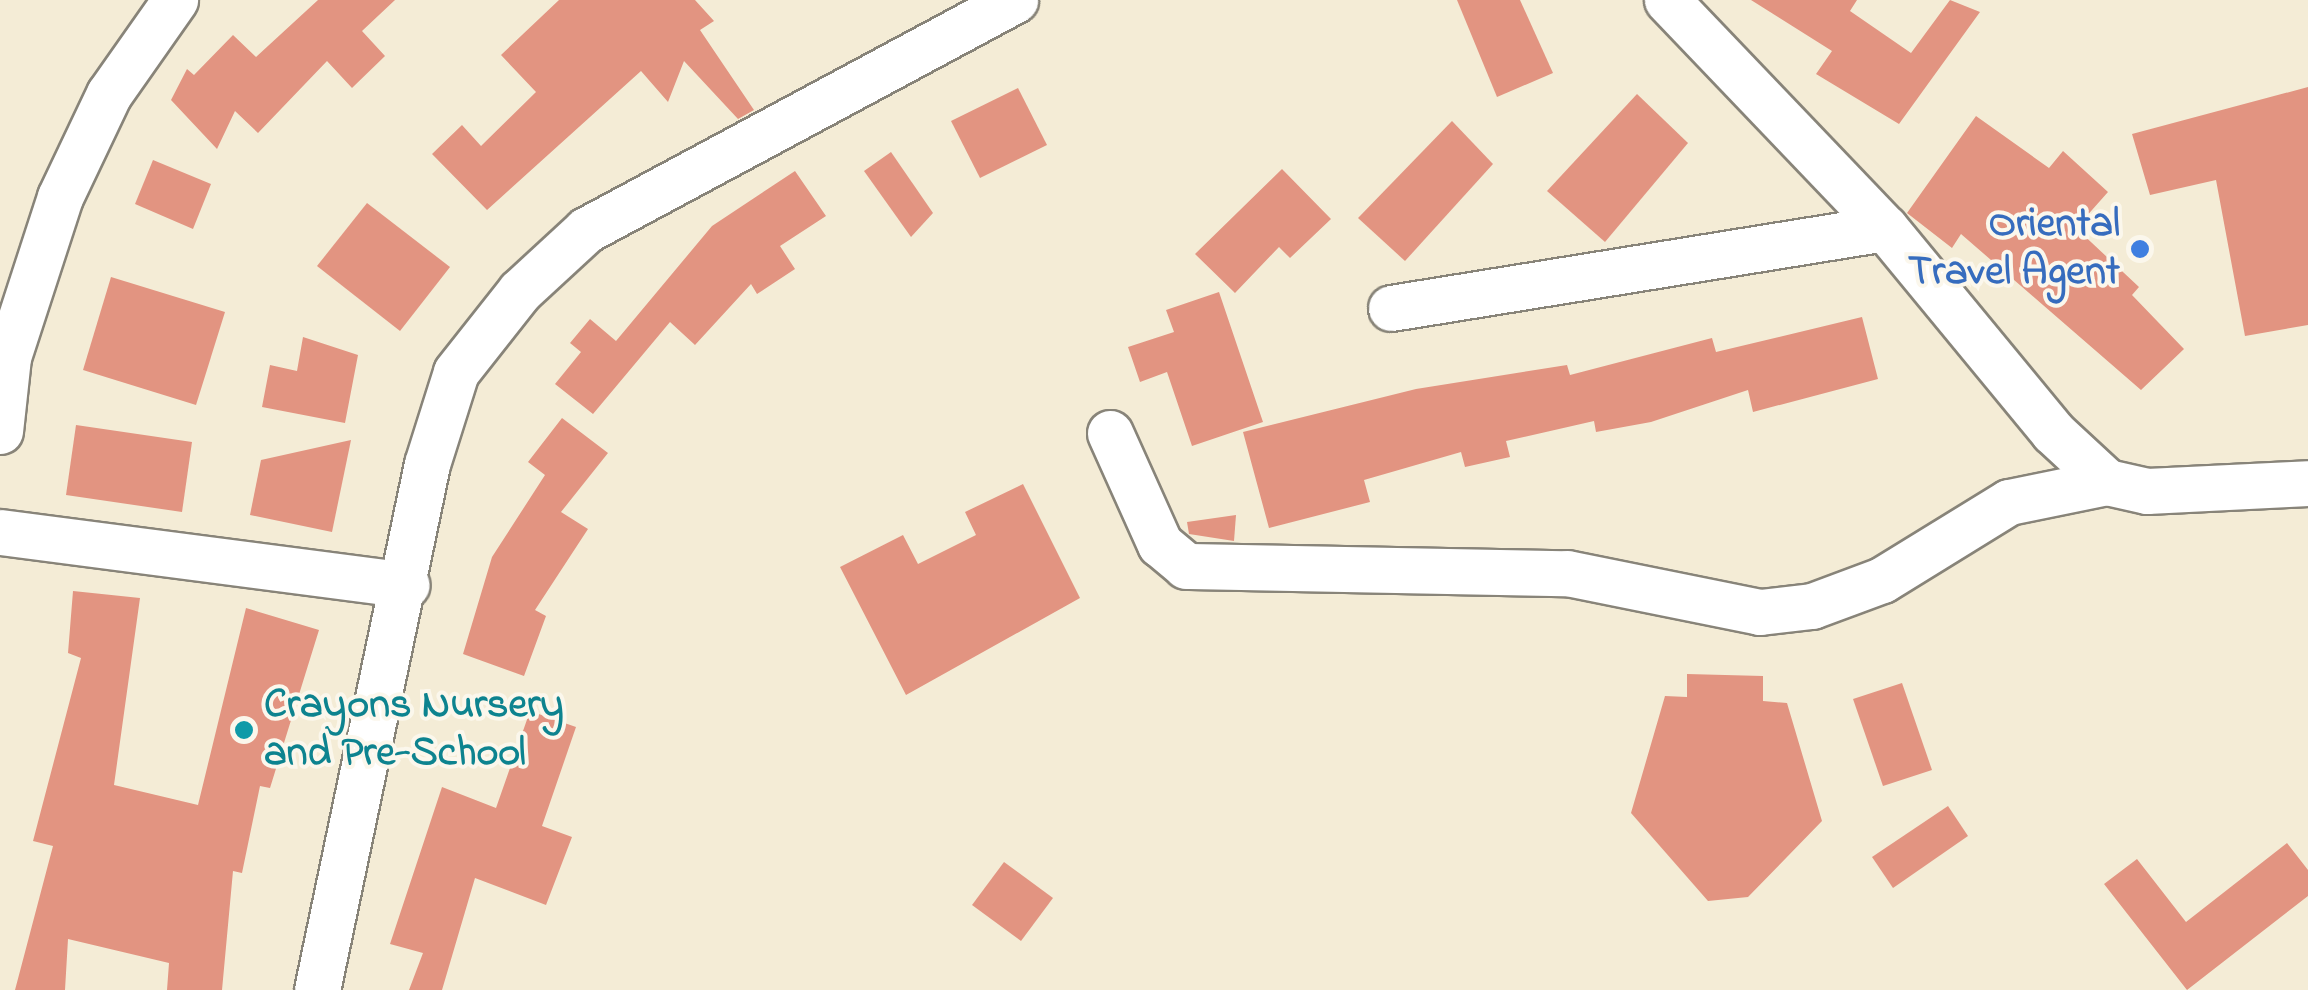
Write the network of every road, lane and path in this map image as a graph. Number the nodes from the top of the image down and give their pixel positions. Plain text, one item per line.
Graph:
1 (176, 0) edge
2 (1015, 0) edge
3 (1667, 0) edge
4 (1885, 228) junction
5 (1391, 308) dead end
6 (0, 430) edge
7 (1110, 433) dead end
8 (2107, 482) junction
9 (2308, 484) edge
10 (0, 532) edge
11 (407, 585) junction
12 (317, 990) edge

1 - 6 street
2 - 11 street
3 - 4 street
4 - 5 street
4 - 8 street
7 - 8 street
8 - 9 street
10 - 11 street
11 - 12 street

